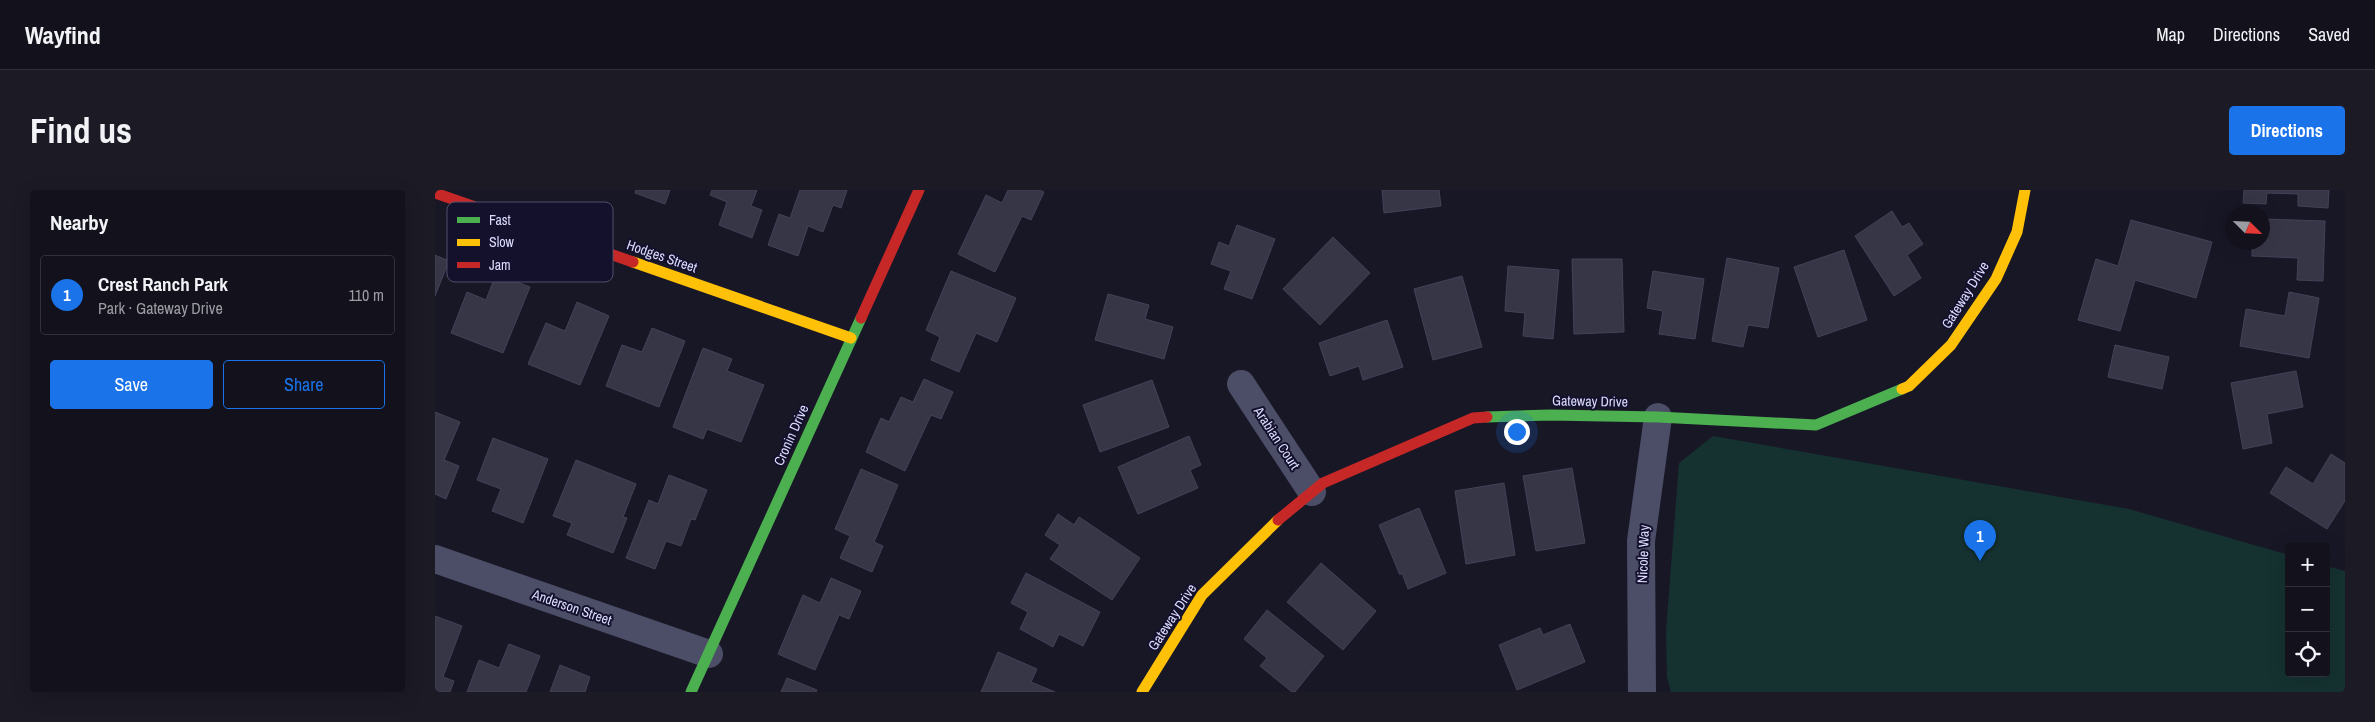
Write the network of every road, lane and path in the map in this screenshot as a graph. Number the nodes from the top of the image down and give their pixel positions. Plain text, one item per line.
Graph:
1 (919, 190) edge
2 (2025, 190) edge
3 (435, 193) edge
4 (461, 202) edge
5 (613, 255) edge
6 (851, 338) junction
7 (1241, 384) dead end
8 (1658, 417) junction
9 (1313, 492) junction
10 (435, 560) edge
11 (709, 654) junction
12 (691, 692) edge
13 (1142, 692) edge
14 (1642, 692) edge

1 - 6 street, Cronin Drive
2 - 8 street, Gateway Drive
3 - 4 street, Hodges Street
5 - 6 street, Hodges Street
6 - 11 street, Cronin Drive
7 - 9 street, Arabian Court
8 - 9 street, Gateway Drive
8 - 14 street, Nicole Way
9 - 13 street, Gateway Drive
10 - 11 street, Anderson Street
11 - 12 street, Cronin Drive

